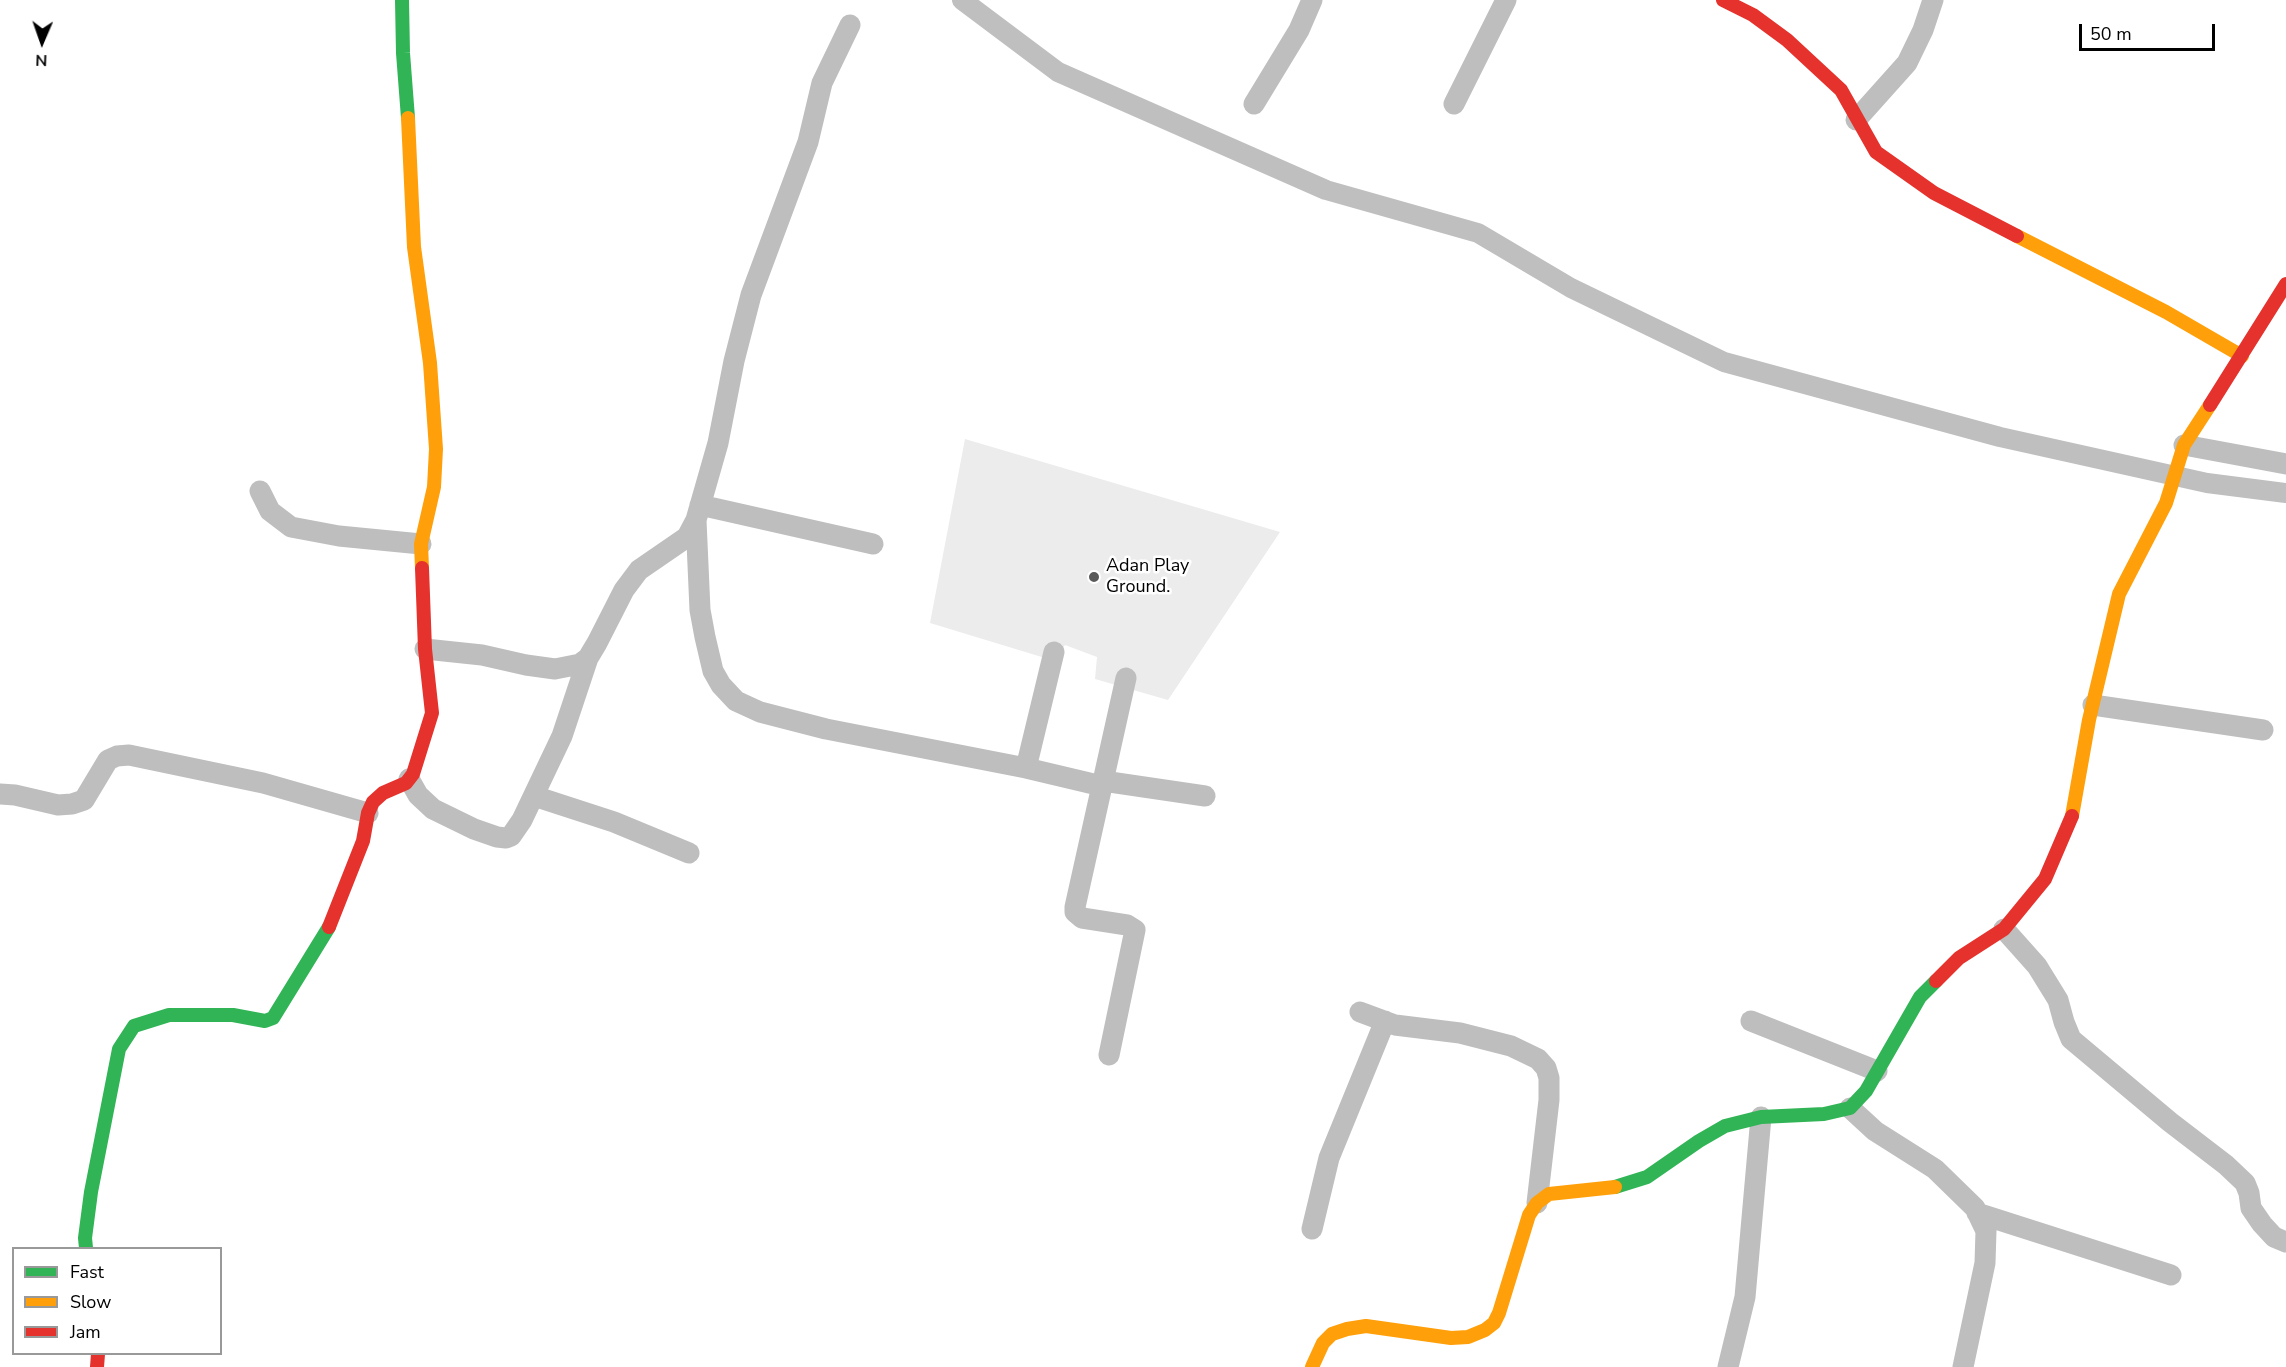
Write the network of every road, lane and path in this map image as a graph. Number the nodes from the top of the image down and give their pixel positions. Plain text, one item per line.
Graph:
1 (402, 0) edge
2 (1312, 0) edge
3 (1506, 0) edge
4 (1723, 0) edge
5 (1933, 0) edge
6 (850, 25) dead end
7 (1254, 104) dead end
8 (1455, 104) dead end
9 (1856, 120) junction
10 (2286, 284) edge
11 (2242, 356) junction
12 (2184, 445) junction
13 (2286, 464) edge
14 (260, 491) dead end
15 (698, 512) junction
16 (421, 544) junction
17 (873, 544) dead end
18 (425, 650) junction
19 (1054, 652) dead end
20 (588, 658) junction
21 (1126, 678) dead end
22 (2093, 705) junction
23 (2263, 730) dead end
24 (1026, 768) junction
25 (409, 779) junction
26 (1102, 783) junction
27 (0, 794) edge
28 (534, 796) junction
29 (1205, 796) dead end
30 (368, 813) junction
31 (688, 853) dead end
32 (2004, 929) junction
33 (1360, 1012) dead end
34 (1751, 1021) dead end
35 (1385, 1022) junction
36 (1109, 1055) dead end
37 (1877, 1071) junction
38 (1850, 1108) junction
39 (1761, 1117) junction
40 (1537, 1203) junction
41 (1977, 1213) junction
42 (1312, 1229) dead end
43 (2286, 1242) edge
44 (86, 1247) edge
45 (2171, 1275) dead end
46 (1312, 1367) edge
47 (1728, 1367) edge
48 (1963, 1367) edge

1 - 16 street
2 - 7 street
3 - 8 street
4 - 9 street
5 - 9 street
6 - 15 street
9 - 11 street
10 - 11 street
11 - 12 street
12 - 13 street
12 - 22 street
14 - 16 street
15 - 17 street
15 - 20 street
15 - 24 street
16 - 18 street
18 - 20 street
18 - 25 street
19 - 24 street
20 - 28 street
21 - 26 street
22 - 23 street
22 - 32 street
24 - 26 street
25 - 28 street
25 - 30 street
26 - 29 street
26 - 36 street
27 - 30 street
28 - 31 street
30 - 44 street
32 - 37 street
32 - 43 street
33 - 35 street
34 - 37 street
35 - 40 street
35 - 42 street
37 - 38 street
38 - 39 street
38 - 41 street
39 - 40 street
39 - 47 street
40 - 46 street
41 - 45 street
41 - 48 street

